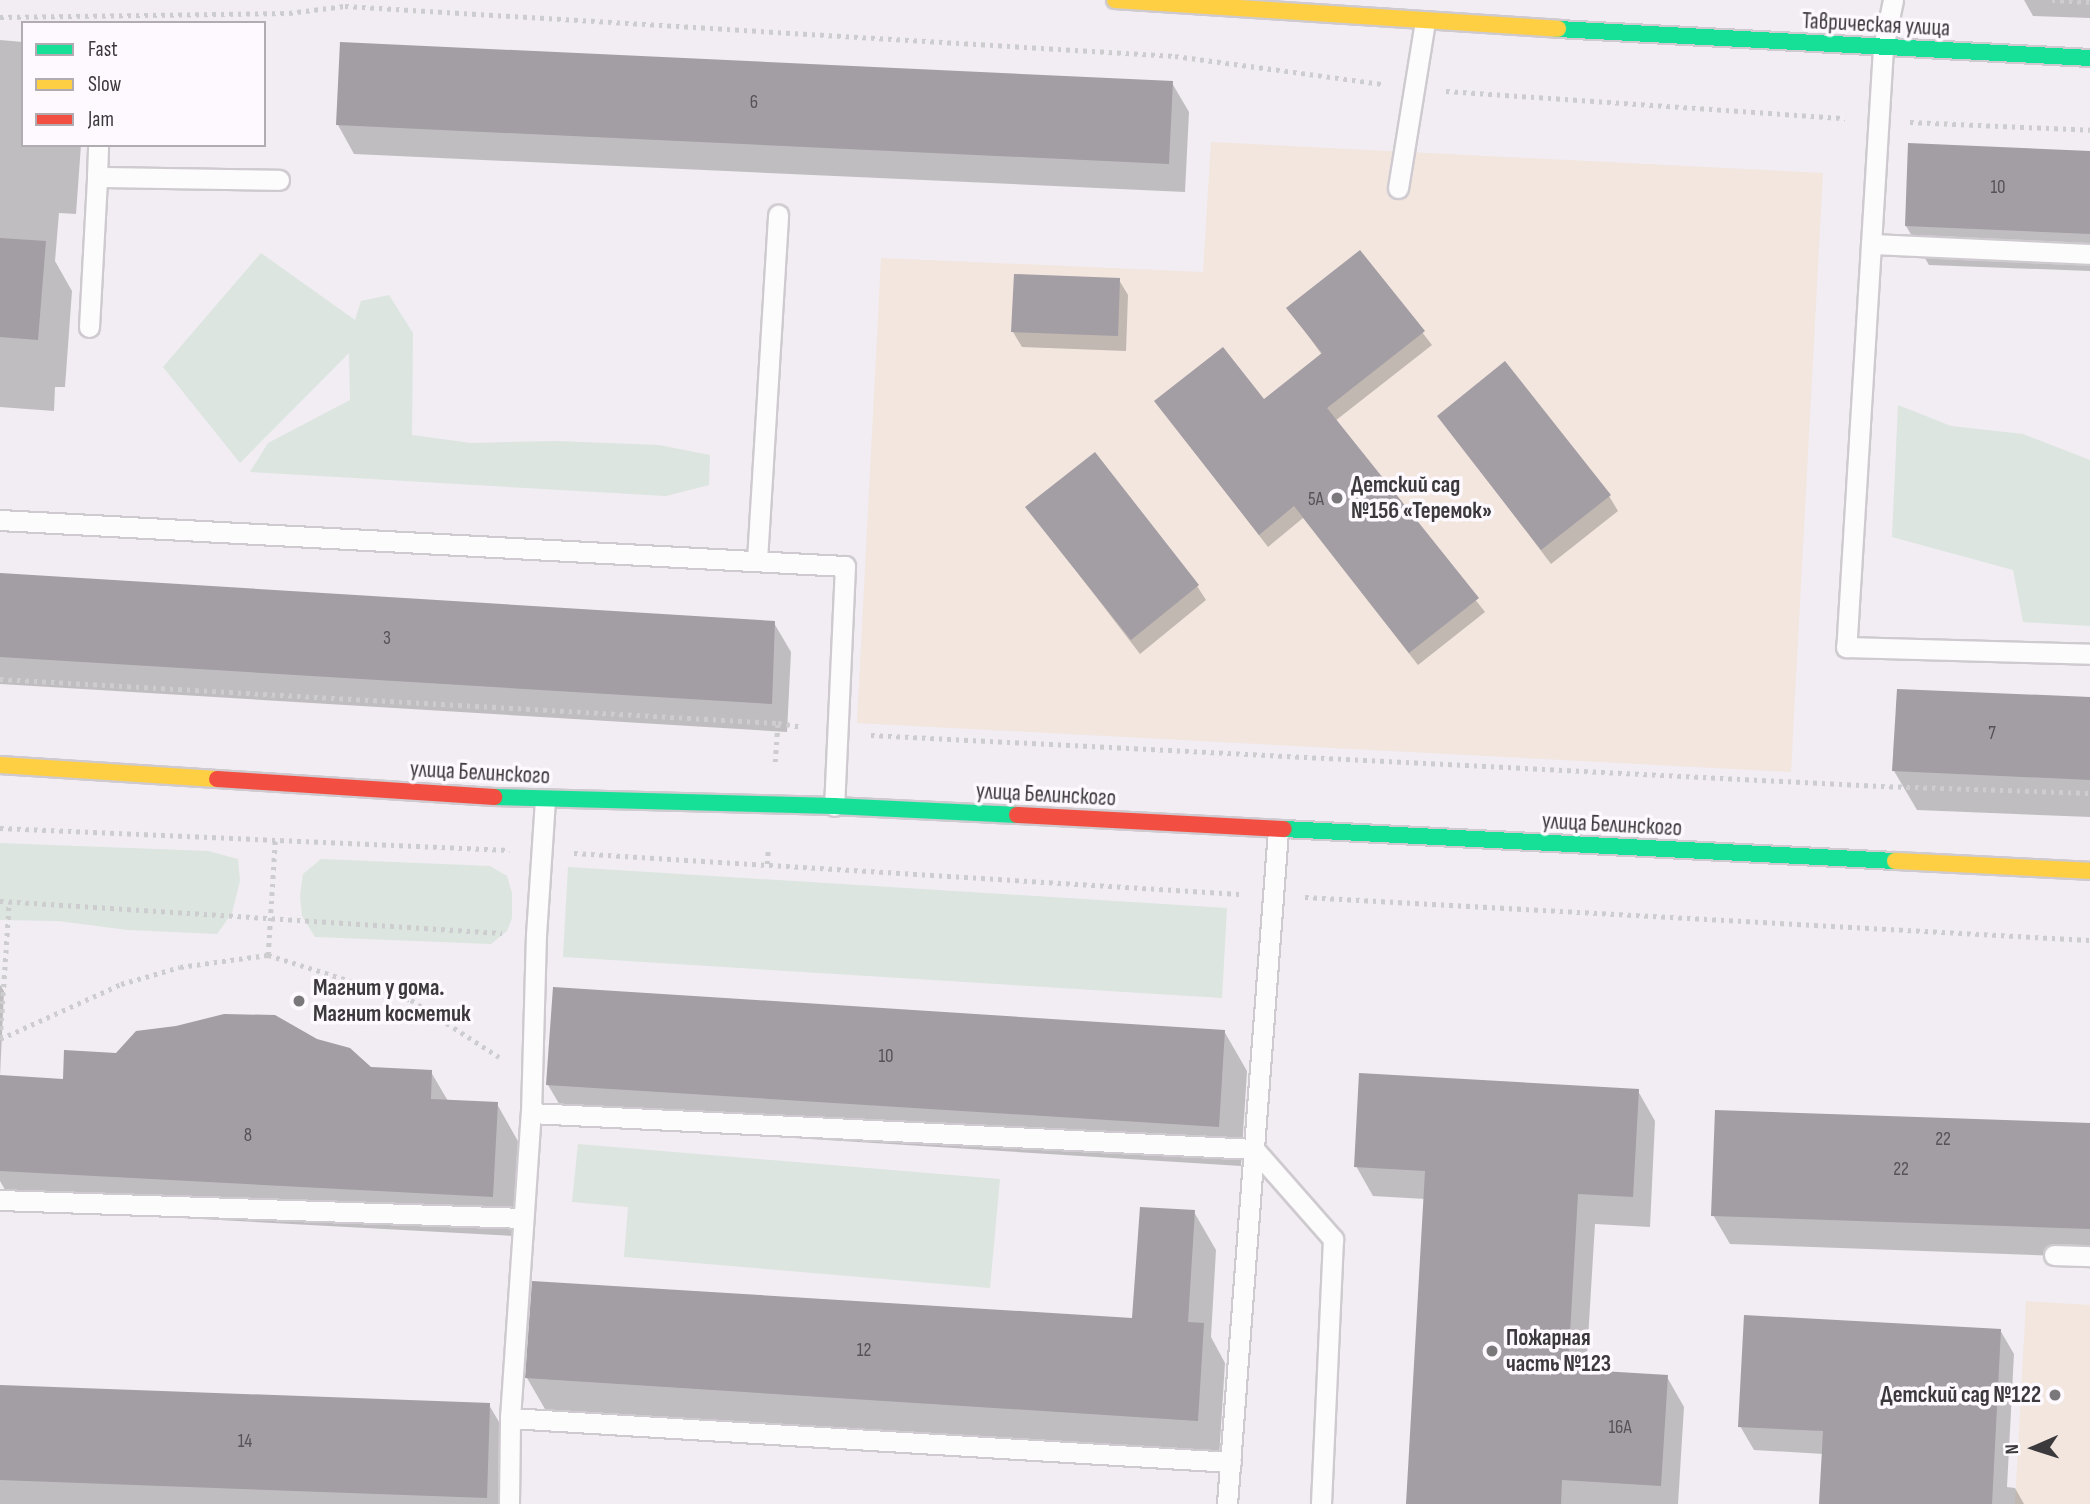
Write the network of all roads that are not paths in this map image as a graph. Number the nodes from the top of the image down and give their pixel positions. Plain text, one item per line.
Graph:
1 (1115, 0) edge
2 (1893, 0) edge
3 (1295, 7) edge
4 (1424, 22) junction
5 (1883, 48) junction
6 (2090, 58) edge
7 (98, 147) edge
8 (97, 177) junction
9 (279, 180) dead end
10 (1398, 188) dead end
11 (778, 215) dead end
12 (1871, 244) junction
13 (2090, 254) edge
14 (89, 327) dead end
15 (0, 520) edge
16 (757, 560) junction
17 (2090, 654) edge
18 (0, 765) edge
19 (545, 800) junction
20 (834, 806) junction
21 (1278, 831) junction
22 (2090, 872) edge
23 (531, 1113) junction
24 (1254, 1149) junction
25 (0, 1200) edge
26 (522, 1219) junction
27 (2054, 1255) dead end
28 (2090, 1256) edge
29 (510, 1418) junction
30 (1231, 1462) junction
31 (509, 1504) edge
32 (1227, 1504) edge
33 (1321, 1504) edge

1 - 3 street, Таврическая улица
2 - 5 lane
3 - 4 street, Таврическая улица
4 - 5 street, Таврическая улица
4 - 10 lane
5 - 6 street, Таврическая улица
5 - 12 lane
7 - 8 lane
8 - 9 lane
8 - 14 lane
11 - 16 lane
12 - 13 lane
12 - 17 lane
15 - 16 lane
16 - 20 lane
18 - 19 street, улица Белинского
19 - 20 street, улица Белинского
19 - 23 lane
20 - 21 street, улица Белинского
21 - 22 street, улица Белинского
21 - 24 lane
23 - 24 lane
23 - 26 lane
24 - 30 lane
24 - 33 lane
25 - 26 lane
26 - 29 lane
27 - 28 lane
29 - 30 lane
29 - 31 lane
30 - 32 lane

